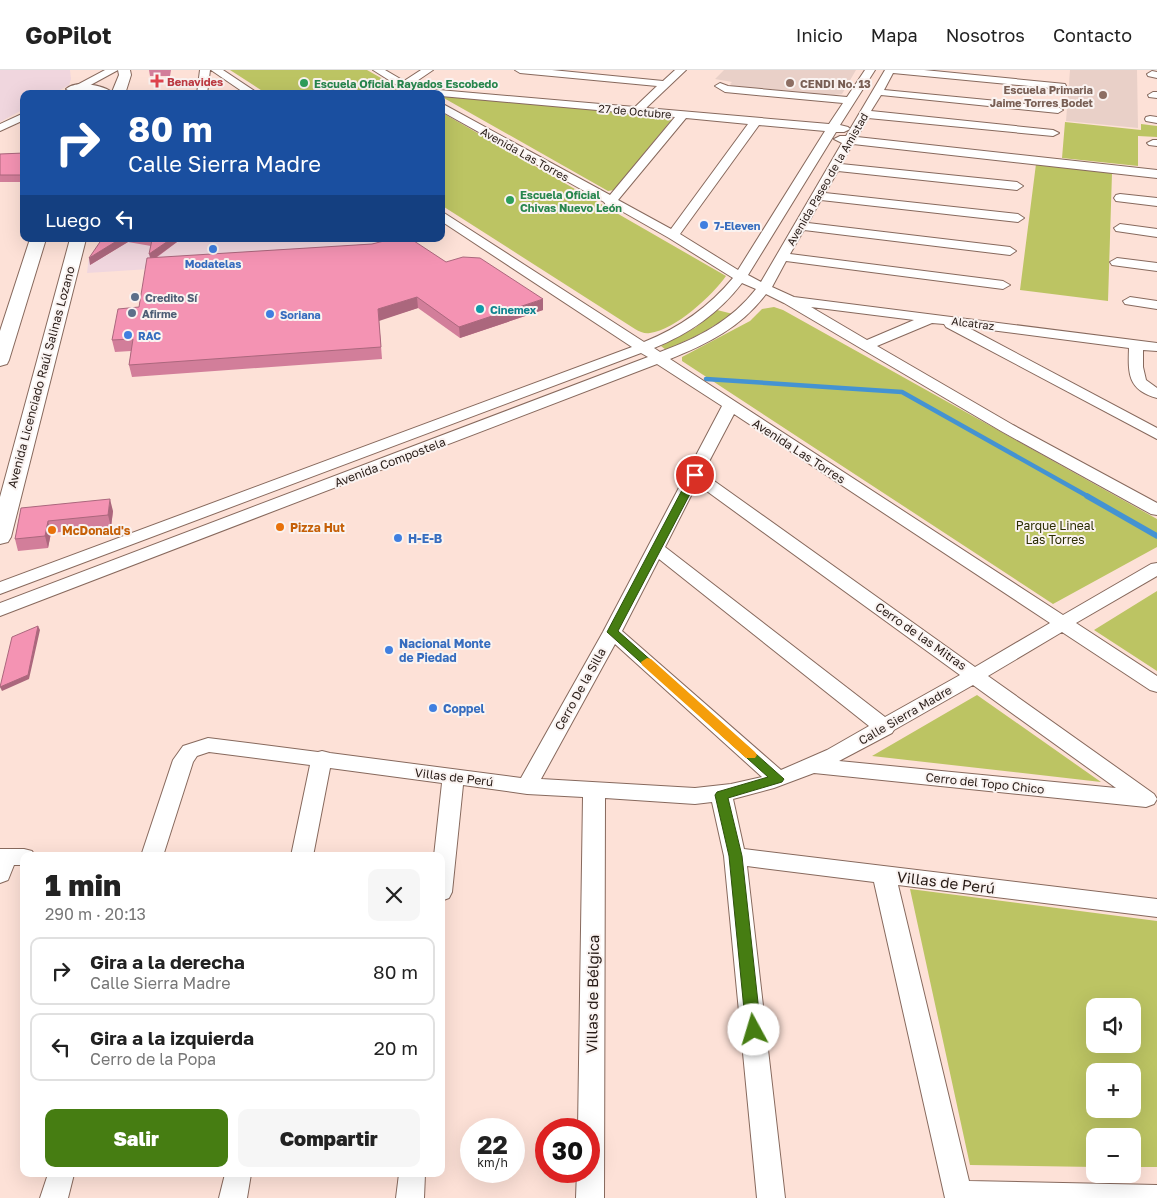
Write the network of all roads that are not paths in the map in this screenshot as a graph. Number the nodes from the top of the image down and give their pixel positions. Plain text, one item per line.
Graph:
1 (104, 70) edge
2 (113, 70) edge
3 (124, 70) edge
4 (205, 70) edge
5 (216, 70) edge
6 (378, 70) edge
7 (428, 70) edge
8 (520, 70) edge
9 (681, 70) edge
10 (870, 70) edge
11 (891, 70) edge
12 (665, 84) junction
13 (404, 85) junction
14 (81, 86) edge
15 (720, 86) dead end
16 (1061, 86) dead end
17 (102, 90) edge
18 (119, 90) edge
19 (202, 90) edge
20 (248, 90) edge
21 (413, 90) edge
22 (877, 92) junction
23 (445, 94) edge
24 (849, 100) junction
25 (445, 108) edge
26 (1058, 110) dead end
27 (637, 111) junction
28 (864, 114) junction
29 (683, 115) junction
30 (20, 118) edge
31 (755, 122) junction
32 (0, 128) edge
33 (831, 133) junction
34 (1053, 133) dead end
35 (853, 135) junction
36 (834, 167) junction
37 (1157, 174) edge
38 (1017, 186) dead end
39 (818, 196) junction
40 (1120, 198) dead end
41 (610, 202) junction
42 (1157, 202) edge
43 (1018, 218) dead end
44 (445, 219) edge
45 (800, 226) junction
46 (1120, 228) dead end
47 (1157, 233) edge
48 (673, 235) junction
49 (60, 243) edge
50 (1010, 251) dead end
51 (782, 258) junction
52 (1117, 262) dead end
53 (1157, 267) edge
54 (741, 277) junction
55 (1003, 285) dead end
56 (764, 288) junction
57 (788, 300) junction
58 (1130, 301) dead end
59 (1157, 305) edge
60 (937, 318) junction
61 (1136, 344) junction
62 (865, 346) junction
63 (1157, 347) edge
64 (641, 348) junction
65 (657, 358) junction
66 (0, 360) edge
67 (1157, 393) edge
68 (730, 406) junction
69 (425, 430) junction
70 (1157, 434) edge
71 (441, 443) junction
72 (695, 475) junction
73 (263, 490) junction
74 (278, 504) junction
75 (1157, 510) edge
76 (0, 537) edge
77 (656, 548) junction
78 (1157, 568) edge
79 (0, 588) edge
80 (0, 610) edge
81 (1063, 623) junction
82 (612, 632) junction
83 (976, 675) junction
84 (1157, 685) edge
85 (885, 728) junction
86 (322, 758) junction
87 (814, 766) junction
88 (453, 777) junction
89 (778, 779) junction
90 (527, 786) junction
91 (594, 789) junction
92 (721, 795) junction
93 (1151, 799) edge
94 (153, 852) edge
95 (303, 852) edge
96 (445, 854) edge
97 (735, 856) junction
98 (884, 875) junction
99 (1157, 908) edge
100 (60, 1177) edge
101 (237, 1177) edge
102 (412, 1177) edge
103 (958, 1196) edge
104 (54, 1198) edge
105 (233, 1198) edge
106 (410, 1198) edge
107 (590, 1198) edge
108 (771, 1198) edge
109 (1157, 1198) edge

1 - 14 street
2 - 14 street
3 - 18 main road
4 - 19 street
5 - 20 street
6 - 13 street
7 - 13 street
8 - 12 street
9 - 12 street
10 - 24 street, Avenida Paseo de la Amistad
11 - 16 street
11 - 22 street, Avenida Paseo de la Amistad
12 - 27 street
13 - 21 street
14 - 17 main road
15 - 24 street
22 - 26 street
22 - 28 street, Avenida Paseo de la Amistad
23 - 27 street, 27 de Octubre
24 - 33 street, Avenida Paseo de la Amistad
25 - 41 street, Avenida Las Torres
27 - 29 street, 27 de Octubre
28 - 34 street
28 - 35 street, Avenida Paseo de la Amistad
29 - 31 street, 27 de Octubre
29 - 41 street
30 - 32 street
31 - 33 street, 27 de Octubre
31 - 48 street
33 - 35 street
33 - 54 street, Avenida Paseo de la Amistad
35 - 36 street, Avenida Paseo de la Amistad
35 - 37 street
36 - 38 street
36 - 39 street, Avenida Paseo de la Amistad
39 - 43 street
39 - 45 street, Avenida Paseo de la Amistad
40 - 42 street
41 - 48 street, Avenida Las Torres
44 - 64 street, Avenida Las Torres
45 - 50 street
45 - 51 street, Avenida Paseo de la Amistad
46 - 47 street
48 - 54 street, Avenida Las Torres
49 - 66 main road
49 - 76 main road, Avenida Licenciado Raúl Salinas Lozano
51 - 55 street
51 - 56 street, Avenida Paseo de la Amistad
52 - 53 street
54 - 56 street, Avenida Las Torres
54 - 64 street, Avenida Compostela
56 - 57 street, Avenida Las Torres
56 - 65 street, Avenida Compostela
57 - 60 street, Alcatraz
57 - 62 street, Avenida Las Torres
58 - 59 street
60 - 61 street, Alcatraz
60 - 62 street
60 - 70 street
61 - 63 street, Alcatraz
61 - 67 street
62 - 75 street, Avenida Las Torres
64 - 65 street, Avenida Las Torres
64 - 69 street, Avenida Compostela
65 - 68 street, Avenida Las Torres
65 - 71 street, Avenida Compostela
68 - 72 street, Cerro De la Silla
68 - 81 street, Avenida Las Torres
69 - 71 street
69 - 73 street, Avenida Compostela
71 - 74 street, Avenida Compostela
72 - 77 street, Cerro De la Silla
72 - 83 street, Cerro de las Mitras
73 - 74 street
73 - 79 street, Avenida Compostela
74 - 80 street, Avenida Compostela
77 - 82 street, Cerro De la Silla
77 - 85 street
78 - 81 street, Calle Sierra Madre
81 - 83 street, Calle Sierra Madre
81 - 84 street, Avenida Las Torres
82 - 89 street
82 - 90 street, Cerro De la Silla
83 - 85 street, Calle Sierra Madre
83 - 93 street, Cerro de las Mitras
85 - 87 street, Calle Sierra Madre
86 - 88 street, Villas de Perú
86 - 94 street, Villas de Perú
86 - 95 street
87 - 89 street, Calle Sierra Madre
87 - 93 street, Cerro del Topo Chico
88 - 90 street, Villas de Perú
88 - 96 street
89 - 92 street, Calle Sierra Madre
90 - 91 street, Villas de Perú
91 - 92 street, Villas de Perú
91 - 107 street, Villas de Bélgica
92 - 97 street
97 - 98 street, Villas de Perú
97 - 108 street
98 - 99 street, Villas de Perú
98 - 103 street
100 - 104 street
101 - 105 street
102 - 106 street
103 - 109 street

